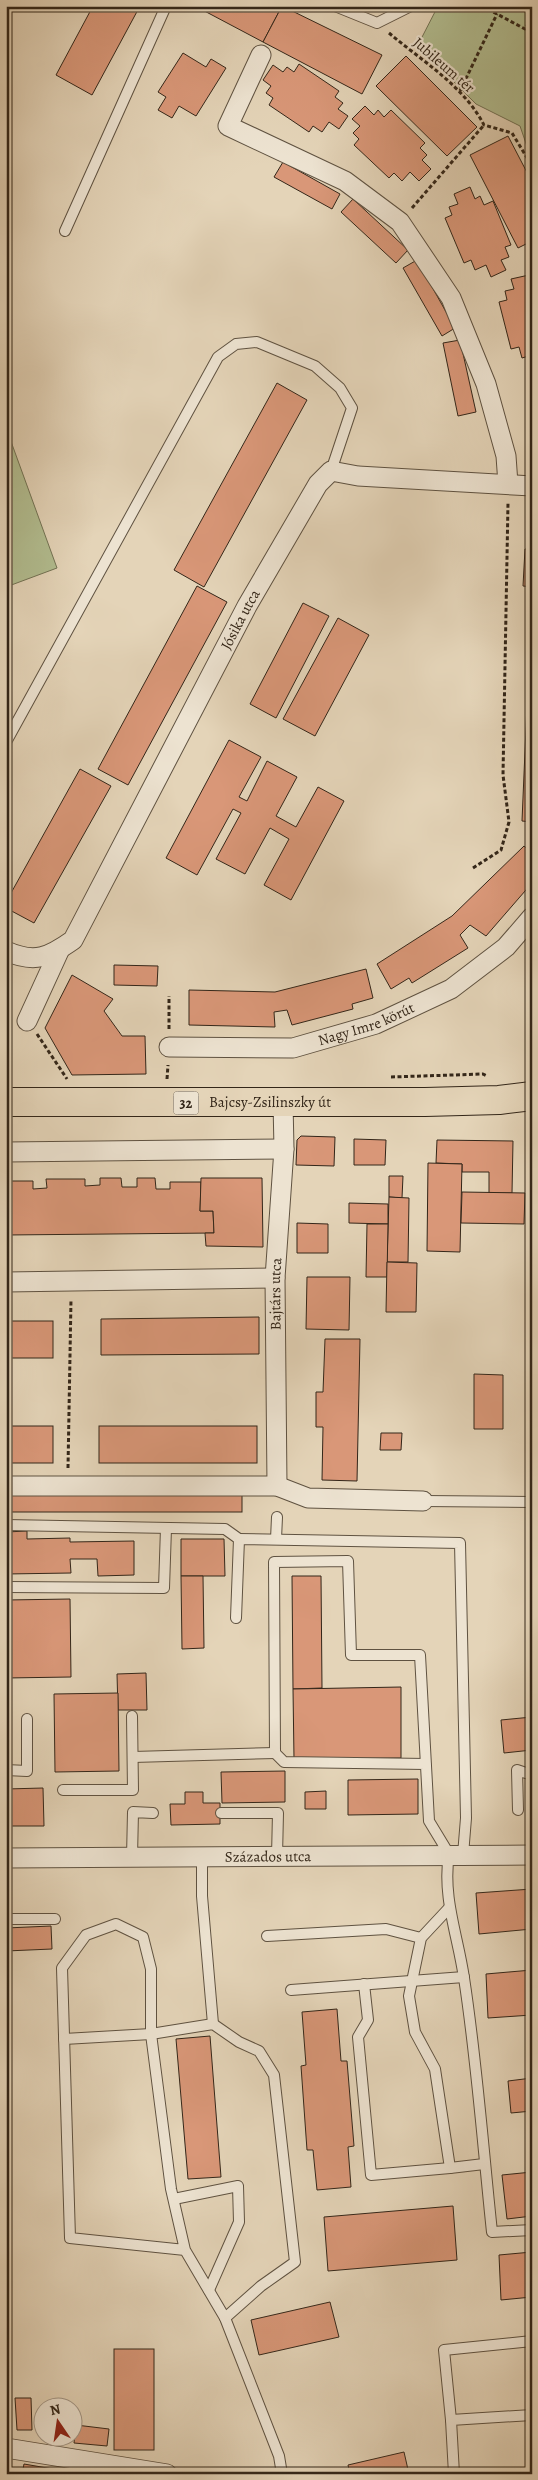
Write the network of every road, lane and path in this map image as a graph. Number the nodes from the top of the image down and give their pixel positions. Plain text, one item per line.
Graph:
1 (166, 6) edge
2 (412, 6) edge
3 (482, 6) edge
4 (338, 7) edge
5 (498, 14) junction
6 (532, 17) edge
7 (377, 23) junction
8 (261, 55) dead end
9 (460, 91) junction
10 (484, 125) junction
11 (532, 166) edge
12 (400, 222) junction
13 (66, 231) dead end
14 (332, 471) junction
15 (508, 484) junction
16 (532, 486) edge
17 (6, 742) edge
18 (473, 868) dead end
19 (532, 917) edge
20 (6, 952) edge
21 (56, 952) junction
22 (169, 996) dead end
23 (27, 1021) joint
24 (168, 1047) junction
25 (389, 1077) dead end
26 (490, 1078) dead end
27 (67, 1080) dead end
28 (176, 1081) dead end
29 (532, 1096) edge
30 (6, 1102) edge
31 (283, 1102) junction
32 (284, 1149) junction
33 (6, 1152) edge
34 (275, 1278) junction
35 (72, 1281) junction
36 (6, 1282) edge
37 (6, 1486) edge
38 (68, 1486) junction
39 (277, 1486) junction
40 (423, 1501) joint
41 (532, 1502) edge
42 (277, 1517) dead end
43 (6, 1525) edge
44 (166, 1528) junction
45 (239, 1539) junction
46 (276, 1539) junction
47 (6, 1588) edge
48 (236, 1618) dead end
49 (132, 1716) dead end
50 (27, 1719) dead end
51 (275, 1753) junction
52 (132, 1757) junction
53 (426, 1764) junction
54 (6, 1770) edge
55 (532, 1775) edge
56 (63, 1790) dead end
57 (518, 1810) dead end
58 (154, 1813) dead end
59 (221, 1813) dead end
60 (456, 1855) junction
61 (532, 1855) edge
62 (277, 1856) junction
63 (6, 1858) edge
64 (132, 1858) junction
65 (202, 1858) junction
66 (449, 1908) junction
67 (6, 1919) edge
68 (55, 1919) dead end
69 (267, 1936) dead end
70 (421, 1938) junction
71 (464, 1977) junction
72 (412, 1982) junction
73 (364, 1984) junction
74 (291, 1990) dead end
75 (213, 2024) junction
76 (151, 2034) junction
77 (64, 2039) junction
78 (484, 2164) junction
79 (450, 2168) junction
80 (174, 2200) junction
81 (532, 2230) edge
82 (185, 2250) junction
83 (208, 2290) junction
84 (225, 2318) junction
85 (532, 2341) edge
86 (532, 2415) edge
87 (451, 2420) junction
88 (6, 2448) edge
89 (167, 2474) edge
90 (282, 2474) edge
91 (454, 2474) edge

1 - 13 lane
2 - 7 lane
3 - 5 path
4 - 7 lane
5 - 6 path
5 - 9 path
7 - 9 path, Jubileum tér
8 - 12 street
9 - 10 path, Jubileum tér
10 - 11 path
10 - 12 path
12 - 15 street
14 - 15 street
14 - 17 lane
14 - 21 street, Jósika utca
15 - 16 street
15 - 18 path
19 - 24 street, Nagy Imre körút
20 - 21 street
21 - 23 street, Jósika utca
22 - 24 path
23 - 27 path
24 - 28 path
25 - 26 path
29 - 31 main road, Bajcsy-Zsilinszky út / 32
30 - 31 main road, Bajcsy-Zsilinszky út / 32
31 - 32 street, Bajtárs utca
32 - 33 street
32 - 34 street, Bajtárs utca
34 - 35 street
34 - 39 street, Bajtárs utca
35 - 36 street
35 - 38 path
37 - 38 street
38 - 39 street
39 - 40 street
40 - 41 lane
42 - 46 lane
43 - 44 lane
44 - 45 lane
44 - 47 lane
45 - 46 lane
45 - 48 lane
46 - 60 lane
49 - 52 lane
50 - 54 lane
51 - 52 lane
51 - 53 lane
51 - 53 lane
52 - 56 lane
53 - 60 lane
55 - 57 lane
58 - 64 lane
59 - 62 lane
60 - 61 street, Százados utca
60 - 62 street, Százados utca
60 - 66 lane
62 - 65 street, Százados utca
63 - 64 street, Százados utca
64 - 65 street, Százados utca
65 - 75 lane
66 - 70 lane
66 - 71 lane
67 - 68 lane
69 - 70 lane
70 - 72 lane
71 - 72 lane
71 - 78 lane
72 - 73 lane
72 - 79 lane
73 - 74 lane
73 - 79 lane
75 - 76 lane
75 - 84 lane
76 - 77 lane
76 - 77 lane
76 - 80 lane
77 - 82 lane
78 - 79 lane
78 - 81 lane
80 - 82 lane
80 - 83 lane
82 - 83 lane
83 - 84 lane
84 - 90 lane
85 - 87 lane
86 - 87 lane
87 - 91 lane
88 - 89 street

